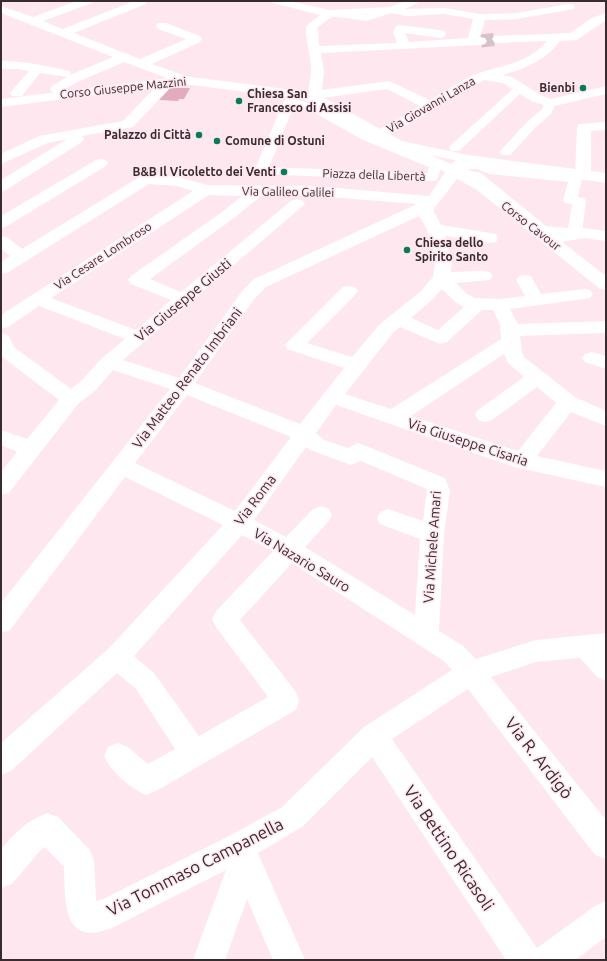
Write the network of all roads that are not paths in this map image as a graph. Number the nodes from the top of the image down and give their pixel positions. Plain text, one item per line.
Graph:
1 (88, 1) edge
2 (277, 1) edge
3 (413, 1) edge
4 (142, 2) dead end
5 (568, 7) dead end
6 (1, 9) edge
7 (390, 11) junction
8 (330, 13) junction
9 (606, 16) edge
10 (480, 17) junction
11 (33, 21) junction
12 (546, 25) dead end
13 (162, 26) dead end
14 (64, 34) junction
15 (557, 37) junction
16 (476, 39) junction
17 (498, 39) tunnel mouth
18 (404, 46) junction
19 (313, 50) junction
20 (125, 57) junction
21 (140, 64) junction
22 (1, 65) edge
23 (38, 68) junction
24 (65, 74) dead end
25 (482, 76) junction
26 (184, 80) junction
27 (168, 82) junction
28 (520, 88) junction
29 (57, 89) dead end
30 (606, 90) edge
31 (17, 93) dead end
32 (314, 100) junction
33 (1, 103) edge
34 (550, 103) junction
35 (431, 106) junction
36 (606, 126) edge
37 (380, 135) junction
38 (77, 139) dead end
39 (397, 144) junction
40 (455, 148) dead end
41 (506, 152) dead end
42 (1, 160) edge
43 (468, 160) junction
44 (100, 163) dead end
45 (454, 171) junction
46 (583, 175) junction
47 (606, 178) edge
48 (1, 187) edge
49 (206, 190) junction
50 (256, 192) junction
51 (297, 204) dead end
52 (427, 214) junction
53 (1, 223) edge
54 (575, 232) joint
55 (606, 236) edge
56 (490, 238) dead end
57 (549, 240) junction
58 (1, 241) edge
59 (21, 256) junction
60 (1, 269) edge
61 (484, 276) dead end
62 (442, 278) junction
63 (525, 280) dead end
64 (606, 285) edge
65 (349, 291) dead end
66 (584, 294) dead end
67 (36, 299) junction
68 (183, 299) junction
69 (536, 301) junction
70 (477, 305) junction
71 (499, 305) junction
72 (398, 319) junction
73 (1, 323) edge
74 (606, 328) edge
75 (510, 336) junction
76 (138, 338) junction
77 (1, 339) edge
78 (109, 362) junction
79 (356, 365) junction
80 (537, 377) junction
81 (183, 386) junction
82 (333, 397) junction
83 (71, 399) junction
84 (568, 402) junction
85 (485, 415) dead end
86 (393, 418) junction
87 (606, 418) edge
88 (304, 434) junction
89 (1, 437) edge
90 (31, 449) junction
91 (522, 461) junction
92 (121, 466) junction
93 (606, 479) edge
94 (1, 487) edge
95 (320, 515) dead end
96 (388, 518) dead end
97 (239, 523) junction
98 (432, 534) junction
99 (288, 550) junction
100 (1, 622) edge
101 (426, 637) junction
102 (596, 645) edge
103 (117, 657) junction
104 (606, 669) edge
105 (471, 672) junction
106 (374, 736) junction
107 (194, 754) junction
108 (118, 756) dead end
109 (1, 761) edge
110 (606, 844) edge
111 (243, 853) junction
112 (1, 873) edge
113 (606, 917) edge
114 (209, 960) edge
115 (289, 960) edge
116 (525, 960) edge
117 (548, 960) edge

1 - 11 street
2 - 8 street
3 - 7 street
4 - 14 street
5 - 10 street
6 - 11 street
7 - 8 street
7 - 10 street
8 - 19 street
9 - 15 street
10 - 16 street
11 - 14 street
12 - 15 street
13 - 21 street
14 - 20 street
15 - 17 street
15 - 25 street, Via Giovanni Lanza
16 - 18 street
16 - 18 street
18 - 19 street
19 - 32 street
20 - 21 street
20 - 29 street
21 - 26 street
22 - 23 street
23 - 24 street
23 - 31 street
25 - 28 street
25 - 35 street, Via Giovanni Lanza
26 - 27 street, Corso Giuseppe Mazzini
26 - 32 street, Corso Giuseppe Mazzini
27 - 33 street, Corso Giuseppe Mazzini
27 - 42 street
28 - 34 street
28 - 40 street
30 - 34 street
32 - 32 street, Piazza della Libertà
32 - 35 street
32 - 37 street, Piazza della Libertà
34 - 41 street
35 - 37 street, Via Giovanni Lanza
36 - 46 street
37 - 39 street, Piazza della Libertà
38 - 48 street
39 - 43 street, Piazza della Libertà
39 - 45 street, Corso Cavour
43 - 45 street, Piazza della Libertà
43 - 46 street, Piazza della Libertà
44 - 53 street
45 - 52 street, Piazza della Libertà
45 - 57 street, Corso Cavour
46 - 47 street, Piazza della Libertà
49 - 50 street, Via Galileo Galilei
49 - 59 street, Via Galileo Galilei
49 - 67 street, Via Cesare Lombroso
50 - 52 street, Via Galileo Galilei
50 - 68 street
51 - 68 street, Via Giuseppe Giusti
52 - 56 street, Via Galileo Galilei
52 - 62 street
52 - 81 street, Via Matteo Renato Imbriani
54 - 54 street
55 - 57 street
57 - 64 street, Corso Cavour
58 - 59 street
59 - 60 street
61 - 62 street
62 - 70 street
62 - 72 street, Via Roma
63 - 69 street
65 - 79 street
66 - 69 street
67 - 73 street, Via Cesare Lombroso
67 - 76 street
68 - 76 street, Via Giuseppe Giusti
69 - 71 street
70 - 71 street
70 - 72 street
71 - 75 street
72 - 79 street, Via Roma
74 - 75 street
75 - 80 street
75 - 86 street
76 - 78 street, Via Giuseppe Giusti
77 - 83 street
78 - 81 street
78 - 83 street, Via Giuseppe Giusti
79 - 82 street, Via Roma
80 - 84 street
80 - 85 street
81 - 88 street
81 - 92 street, Via Matteo Renato Imbriani
82 - 86 street, Via Giuseppe Cisaria
82 - 88 street, Via Roma
83 - 90 street, Via Giuseppe Giusti
84 - 87 street
84 - 91 street
86 - 91 street, Via Giuseppe Cisaria
88 - 97 street, Via Roma
88 - 98 street, Via Michele Amari
89 - 90 street
90 - 94 street, Via Giuseppe Giusti
91 - 93 street, Via Giuseppe Cisaria
92 - 97 street, Via Nazario Sauro
92 - 100 street, Via Matteo Renato Imbriani
95 - 99 street
96 - 98 street
97 - 99 street, Via Nazario Sauro
97 - 103 street, Via Roma
98 - 101 street, Via Michele Amari
99 - 101 street, Via Nazario Sauro
99 - 107 street
101 - 105 street, Via Nazario Sauro
102 - 104 street
102 - 105 street, Via Tommaso Campanella
103 - 107 street
103 - 109 street, Via Roma
105 - 106 street, Via Tommaso Campanella
105 - 110 street, Via R. Ardigò
106 - 111 street, Via Tommaso Campanella
106 - 116 street, Via Bettino Ricasoli
107 - 108 street
111 - 112 street, Via Tommaso Campanella
111 - 114 street
111 - 115 street
113 - 117 street

